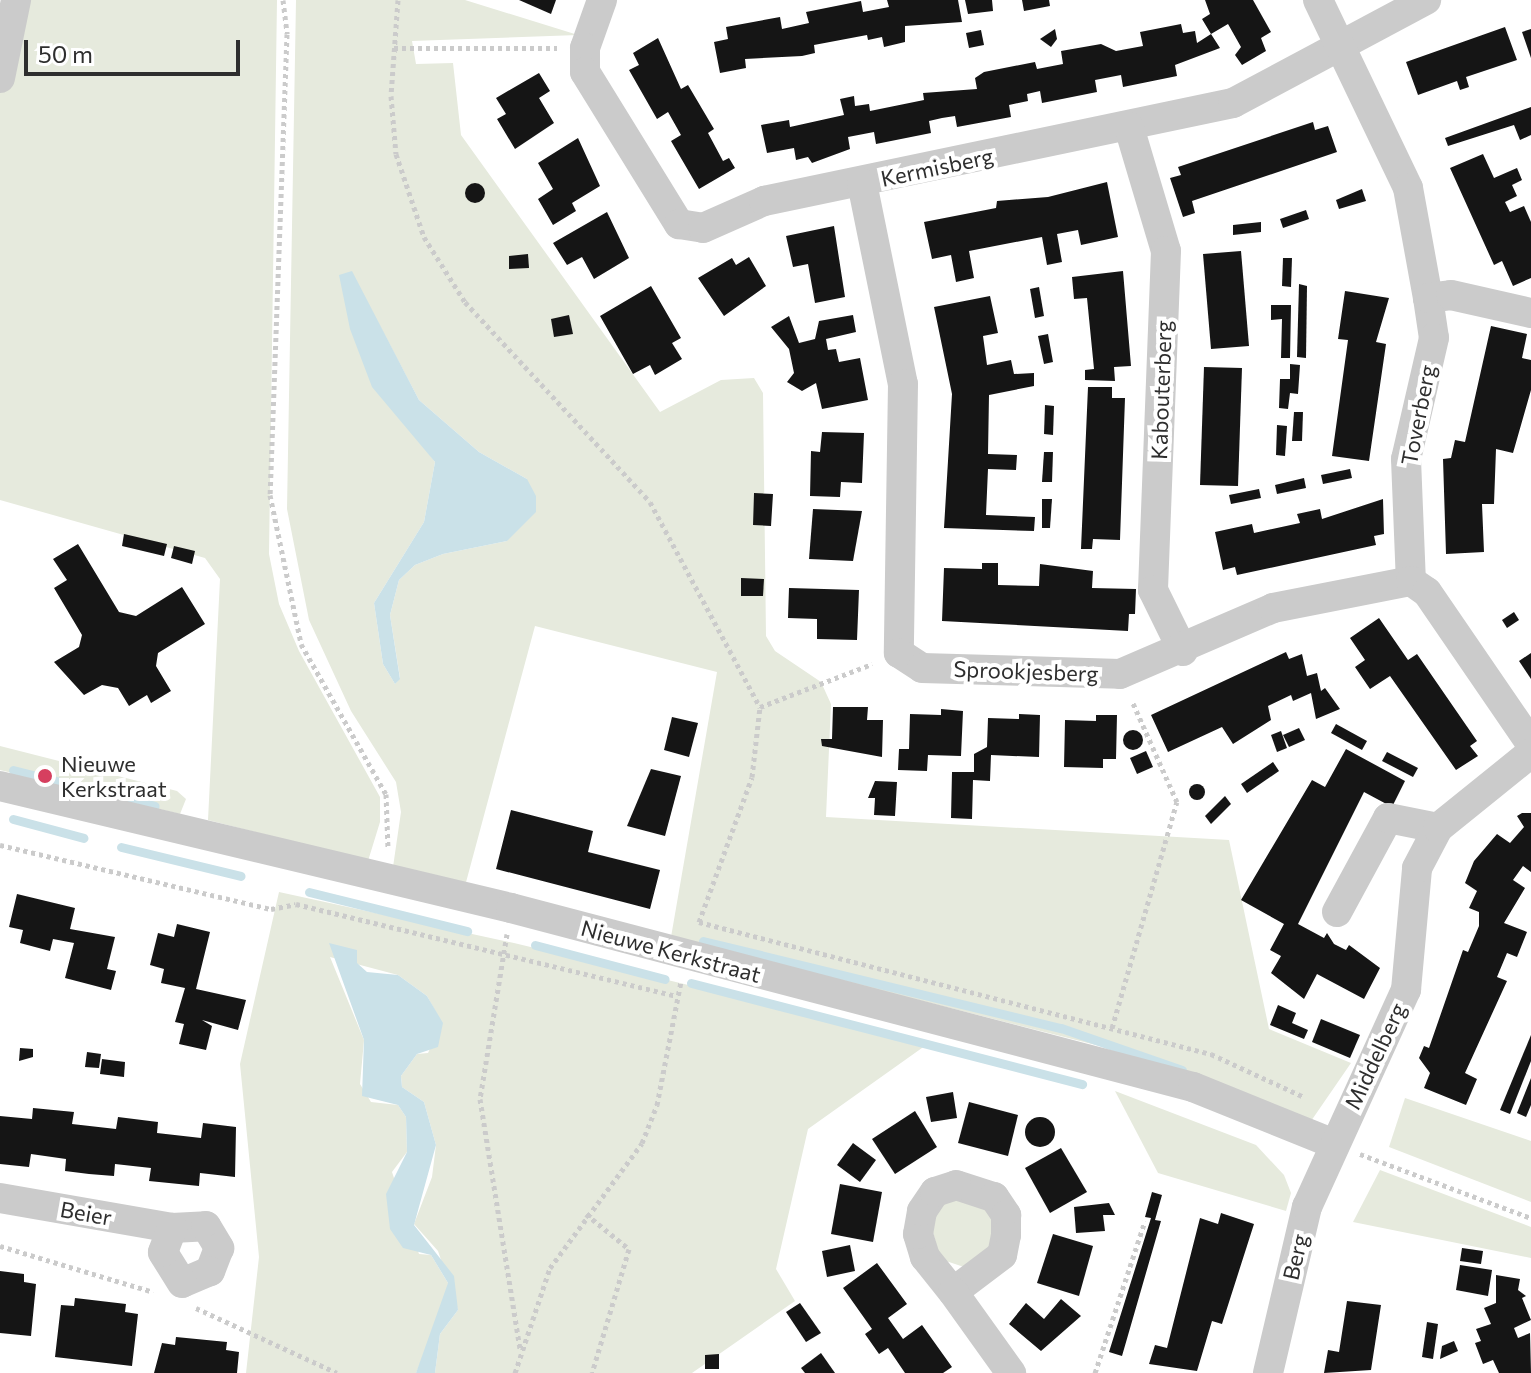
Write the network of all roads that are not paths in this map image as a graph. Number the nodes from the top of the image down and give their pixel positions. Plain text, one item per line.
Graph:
1 (16, 0) edge
2 (602, 0) edge
3 (1318, 0) edge
4 (1426, 0) edge
5 (1338, 50) junction
6 (0, 78) edge
7 (1129, 127) junction
8 (862, 183) junction
9 (1428, 298) junction
10 (1531, 313) edge
11 (1411, 581) junction
12 (1183, 651) junction
13 (1531, 744) edge
14 (1531, 753) edge
15 (0, 786) edge
16 (1438, 828) junction
17 (1337, 912) dead end
18 (1334, 1144) junction
19 (0, 1198) edge
20 (172, 1228) dead end
21 (953, 1292) dead end
22 (1011, 1373) edge
23 (1268, 1373) edge

1 - 6 street
2 - 8 street, Kermisberg
3 - 5 street, Toverberg
4 - 5 street, Kermisberg
5 - 7 street, Kermisberg
5 - 9 street, Toverberg
7 - 8 street, Kermisberg
7 - 12 street, Kabouterberg
8 - 12 street, Sprookjesberg
9 - 10 street
9 - 11 street, Toverberg
11 - 12 street, Sprookjesberg
11 - 13 street
14 - 16 street, Middelberg
15 - 18 street, Nieuwe Kerkstraat
16 - 17 street
16 - 18 street, Middelberg
18 - 23 street, Berg
19 - 20 street, Beier
21 - 22 street

